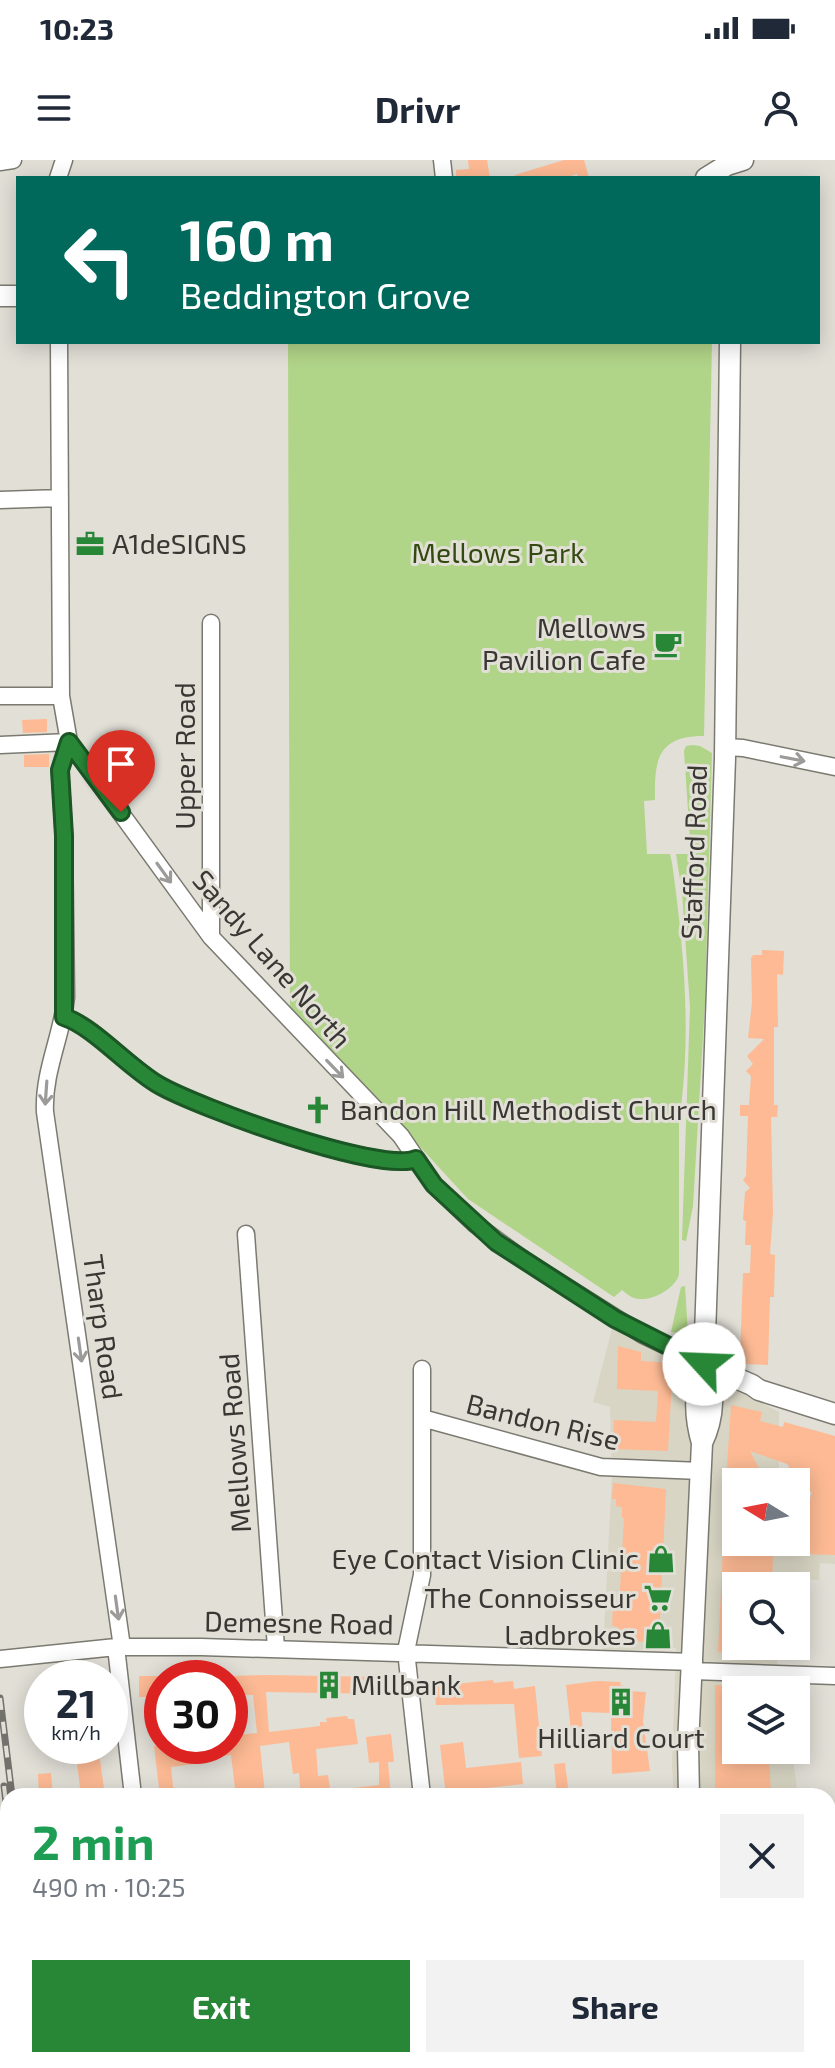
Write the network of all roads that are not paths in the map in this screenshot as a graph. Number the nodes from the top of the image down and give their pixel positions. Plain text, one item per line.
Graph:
1 (13, 160) edge
2 (0, 162) edge
3 (730, 165) edge
4 (710, 176) edge
5 (59, 344) edge
6 (730, 344) edge
7 (60, 498) junction
8 (0, 500) edge
9 (211, 623) dead end
10 (0, 696) edge
11 (61, 696) junction
12 (69, 742) junction
13 (0, 745) edge
14 (725, 747) junction
15 (835, 767) edge
16 (211, 937) junction
17 (64, 1017) junction
18 (416, 1159) junction
19 (246, 1234) dead end
20 (704, 1364) junction
21 (422, 1369) dead end
22 (759, 1390) junction
23 (712, 1406) junction
24 (835, 1414) edge
25 (422, 1418) junction
26 (702, 1443) junction
27 (701, 1471) junction
28 (119, 1647) junction
29 (276, 1648) junction
30 (406, 1651) junction
31 (0, 1659) edge
32 (694, 1667) junction
33 (835, 1676) edge
34 (132, 1788) edge
35 (421, 1788) edge
36 (689, 1788) edge

1 - 2 street
3 - 4 main road
5 - 7 street, Sandy Lane North
6 - 14 main road, Stafford Road
7 - 8 street
7 - 11 street, Sandy Lane North
9 - 16 street, Upper Road
10 - 11 street
11 - 12 street, Sandy Lane North
12 - 13 street
12 -> 16 street, Sandy Lane North
12 - 17 street, Tharp Road
14 -> 15 street
14 - 20 main road, Stafford Road
16 -> 18 street, Sandy Lane North
17 - 18 street
17 -> 28 street, Tharp Road
18 - 20 street, Sandy Lane North
19 - 29 street, Mellows Road
20 - 22 main road
20 - 23 main road, Stafford Road
20 - 26 main road, Stafford Road
21 - 25 street, Bandon Rise
22 - 23 main road
22 - 24 main road
23 - 26 main road, Stafford Road
25 - 27 street, Bandon Rise
25 - 30 street, Bandon Rise
26 - 27 main road, Stafford Road
27 - 32 main road, Stafford Road
28 - 29 street, Demesne Road
28 - 31 street, Demesne Road
28 - 34 street, Tharp Road
29 - 30 street, Demesne Road
30 - 32 street, Demesne Road
30 - 35 street, Bandon Rise
32 - 33 street, Demesne Road
32 - 36 main road, Stafford Road

